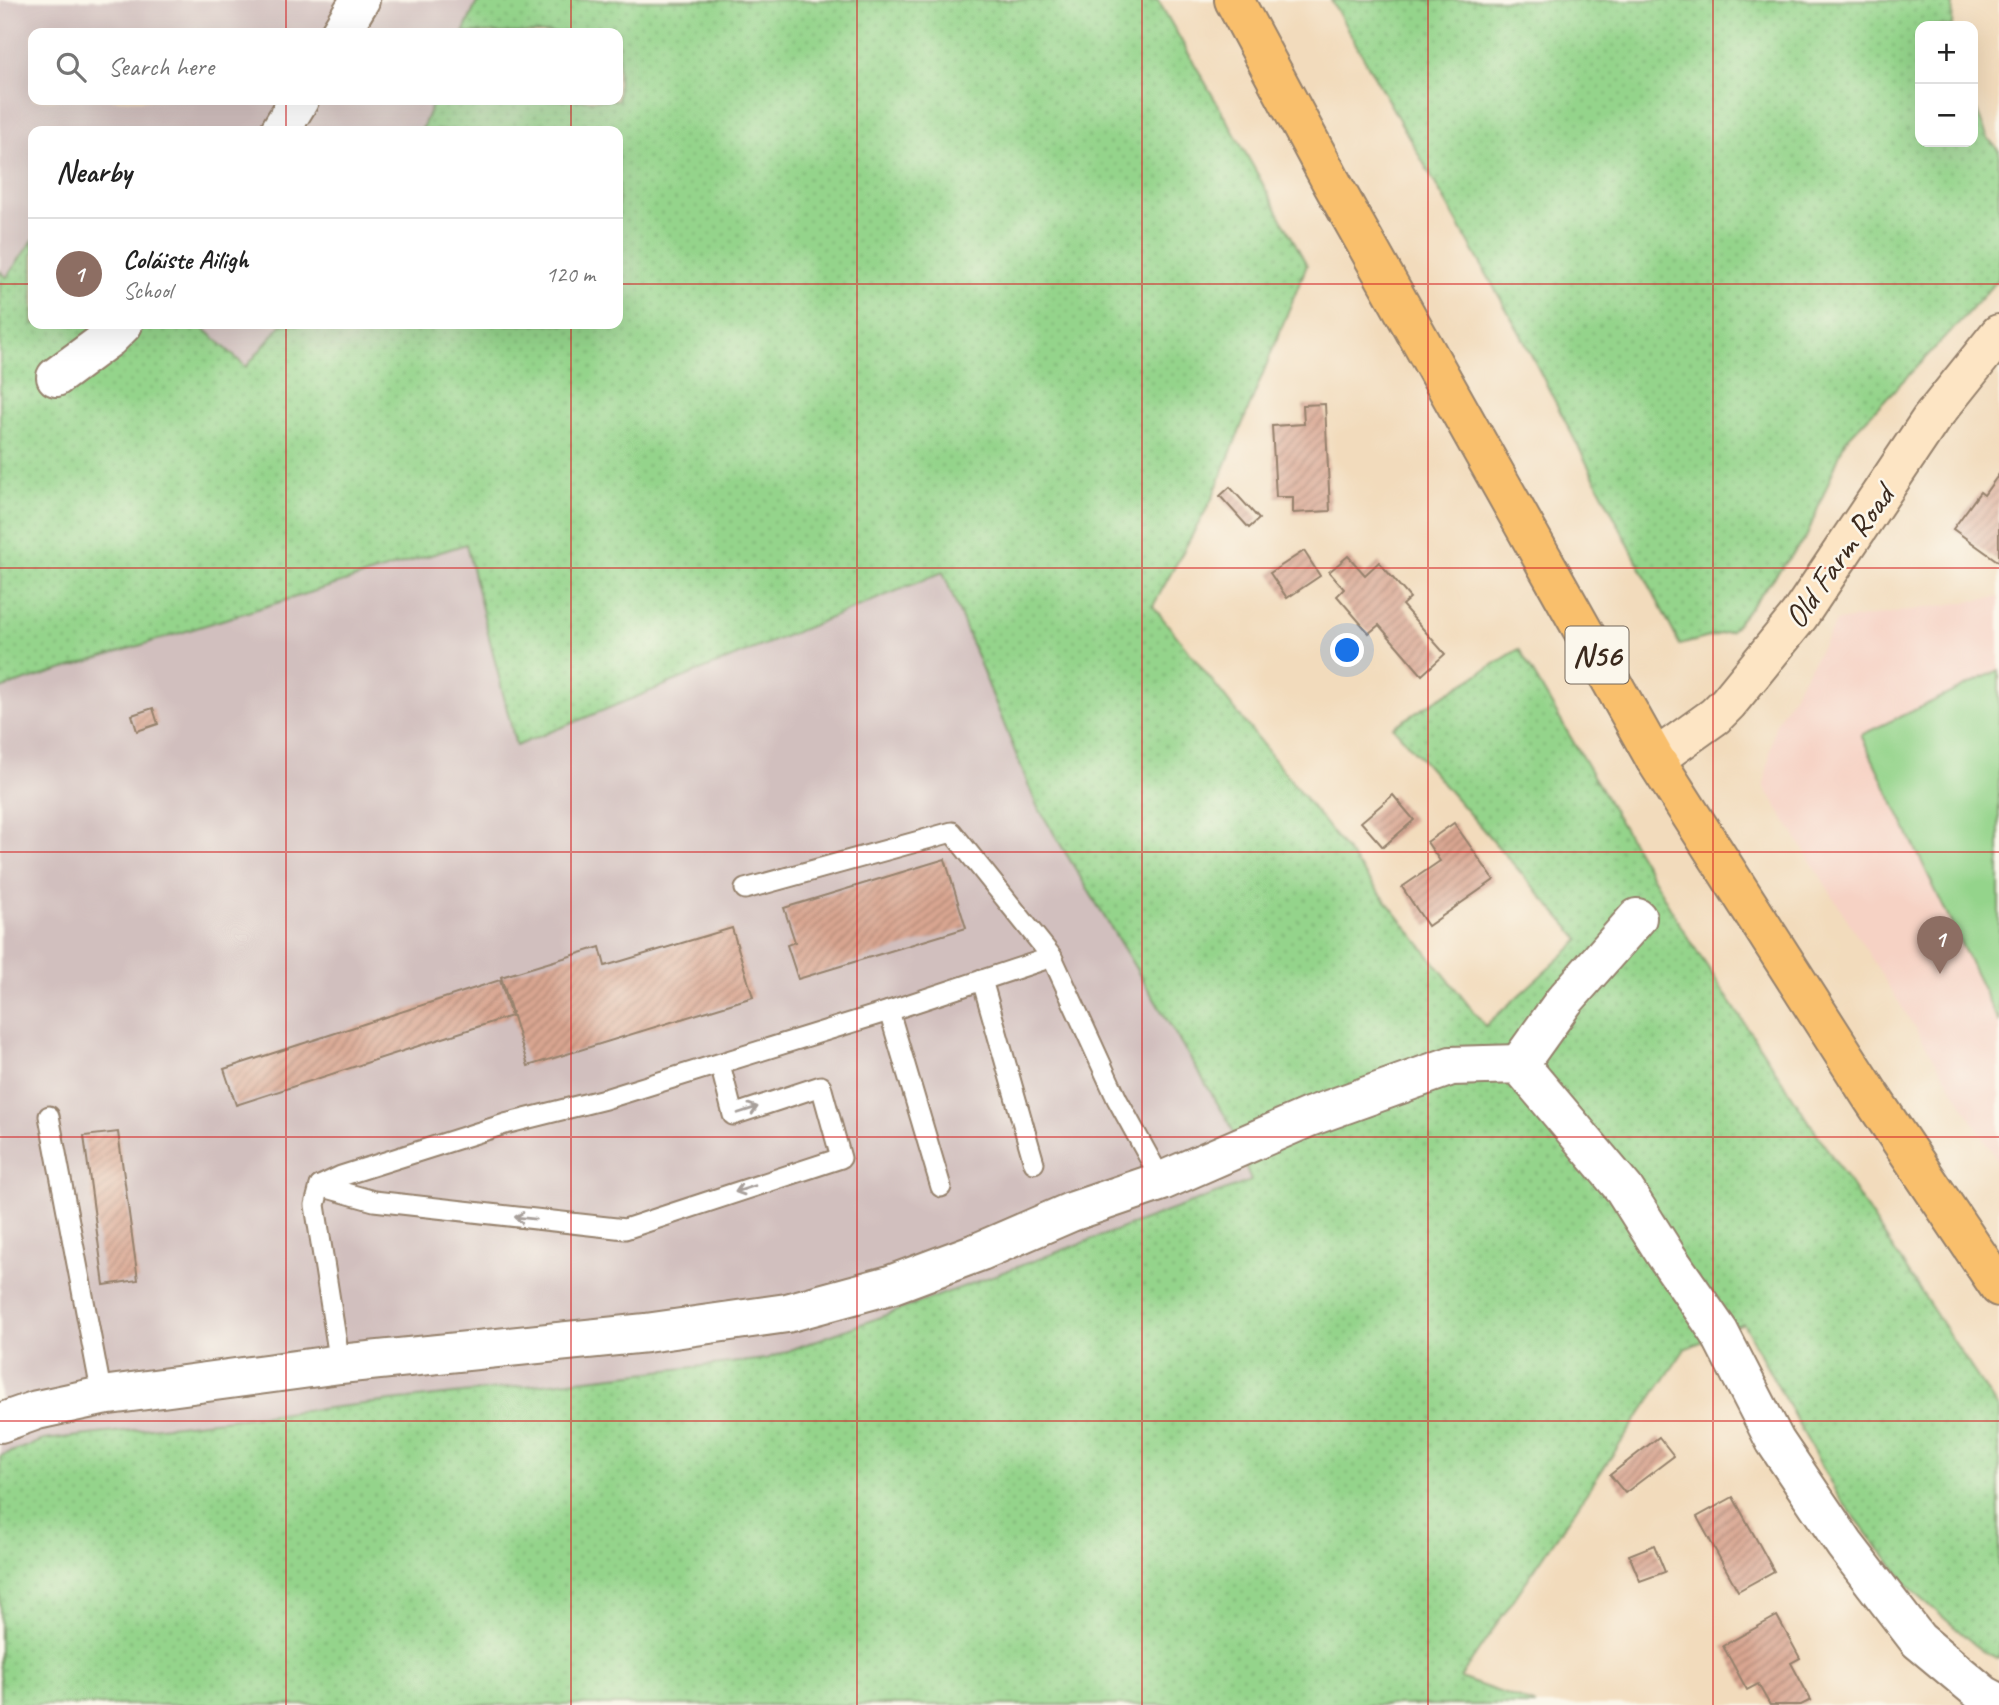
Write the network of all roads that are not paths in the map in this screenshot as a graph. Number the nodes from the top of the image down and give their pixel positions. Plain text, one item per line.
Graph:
1 (360, 0) edge
2 (1234, 0) edge
3 (343, 28) edge
4 (296, 105) edge
5 (283, 126) edge
6 (118, 329) edge
7 (1999, 334) edge
8 (56, 377) dead end
9 (1655, 759) junction
10 (745, 889) dead end
11 (1637, 918) dead end
12 (1052, 957) junction
13 (982, 980) junction
14 (889, 1011) junction
15 (1519, 1063) junction
16 (720, 1064) junction
17 (49, 1116) dead end
18 (1034, 1163) dead end
19 (1162, 1181) junction
20 (320, 1186) junction
21 (941, 1187) dead end
22 (1999, 1287) edge
23 (340, 1364) junction
24 (102, 1396) junction
25 (0, 1423) edge
26 (1999, 1703) edge

1 - 3 street
2 - 9 main road, N56
4 - 5 street
6 - 8 street
7 - 9 street, Old Farm Road
9 - 22 main road, N56
10 - 12 lane
11 - 15 street
12 - 13 lane
12 - 19 lane
13 - 14 lane
13 - 18 lane
14 - 16 lane
14 - 21 lane
15 - 19 street
15 - 26 street
16 - 20 lane
16 -> 20 lane
17 - 24 lane
19 - 23 street
20 - 23 lane
23 - 24 street
24 - 25 street

